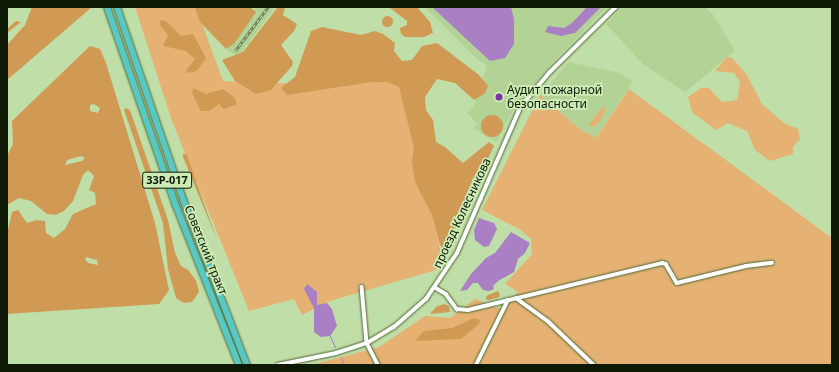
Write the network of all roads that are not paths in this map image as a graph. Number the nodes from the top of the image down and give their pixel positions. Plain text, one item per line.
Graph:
1 (107, 7) edge
2 (117, 7) edge
3 (616, 7) edge
4 (772, 263) dead end
5 (362, 287) dead end
6 (436, 288) junction
7 (516, 298) junction
8 (508, 300) junction
9 (367, 343) junction
10 (239, 365) edge
11 (247, 365) edge
12 (278, 365) edge
13 (378, 365) edge
14 (476, 365) edge
15 (594, 365) edge

1 - 10 highway, Советский тракт / 33Р-017
2 - 11 highway, Советский тракт / 33Р-017
3 - 6 street, проезд Колесникова
4 - 7 street
5 - 9 street
6 - 8 street
6 - 9 street, проезд Колесникова
7 - 8 street
7 - 15 street
8 - 14 street
9 - 12 street, проезд Колесникова
9 - 13 street

